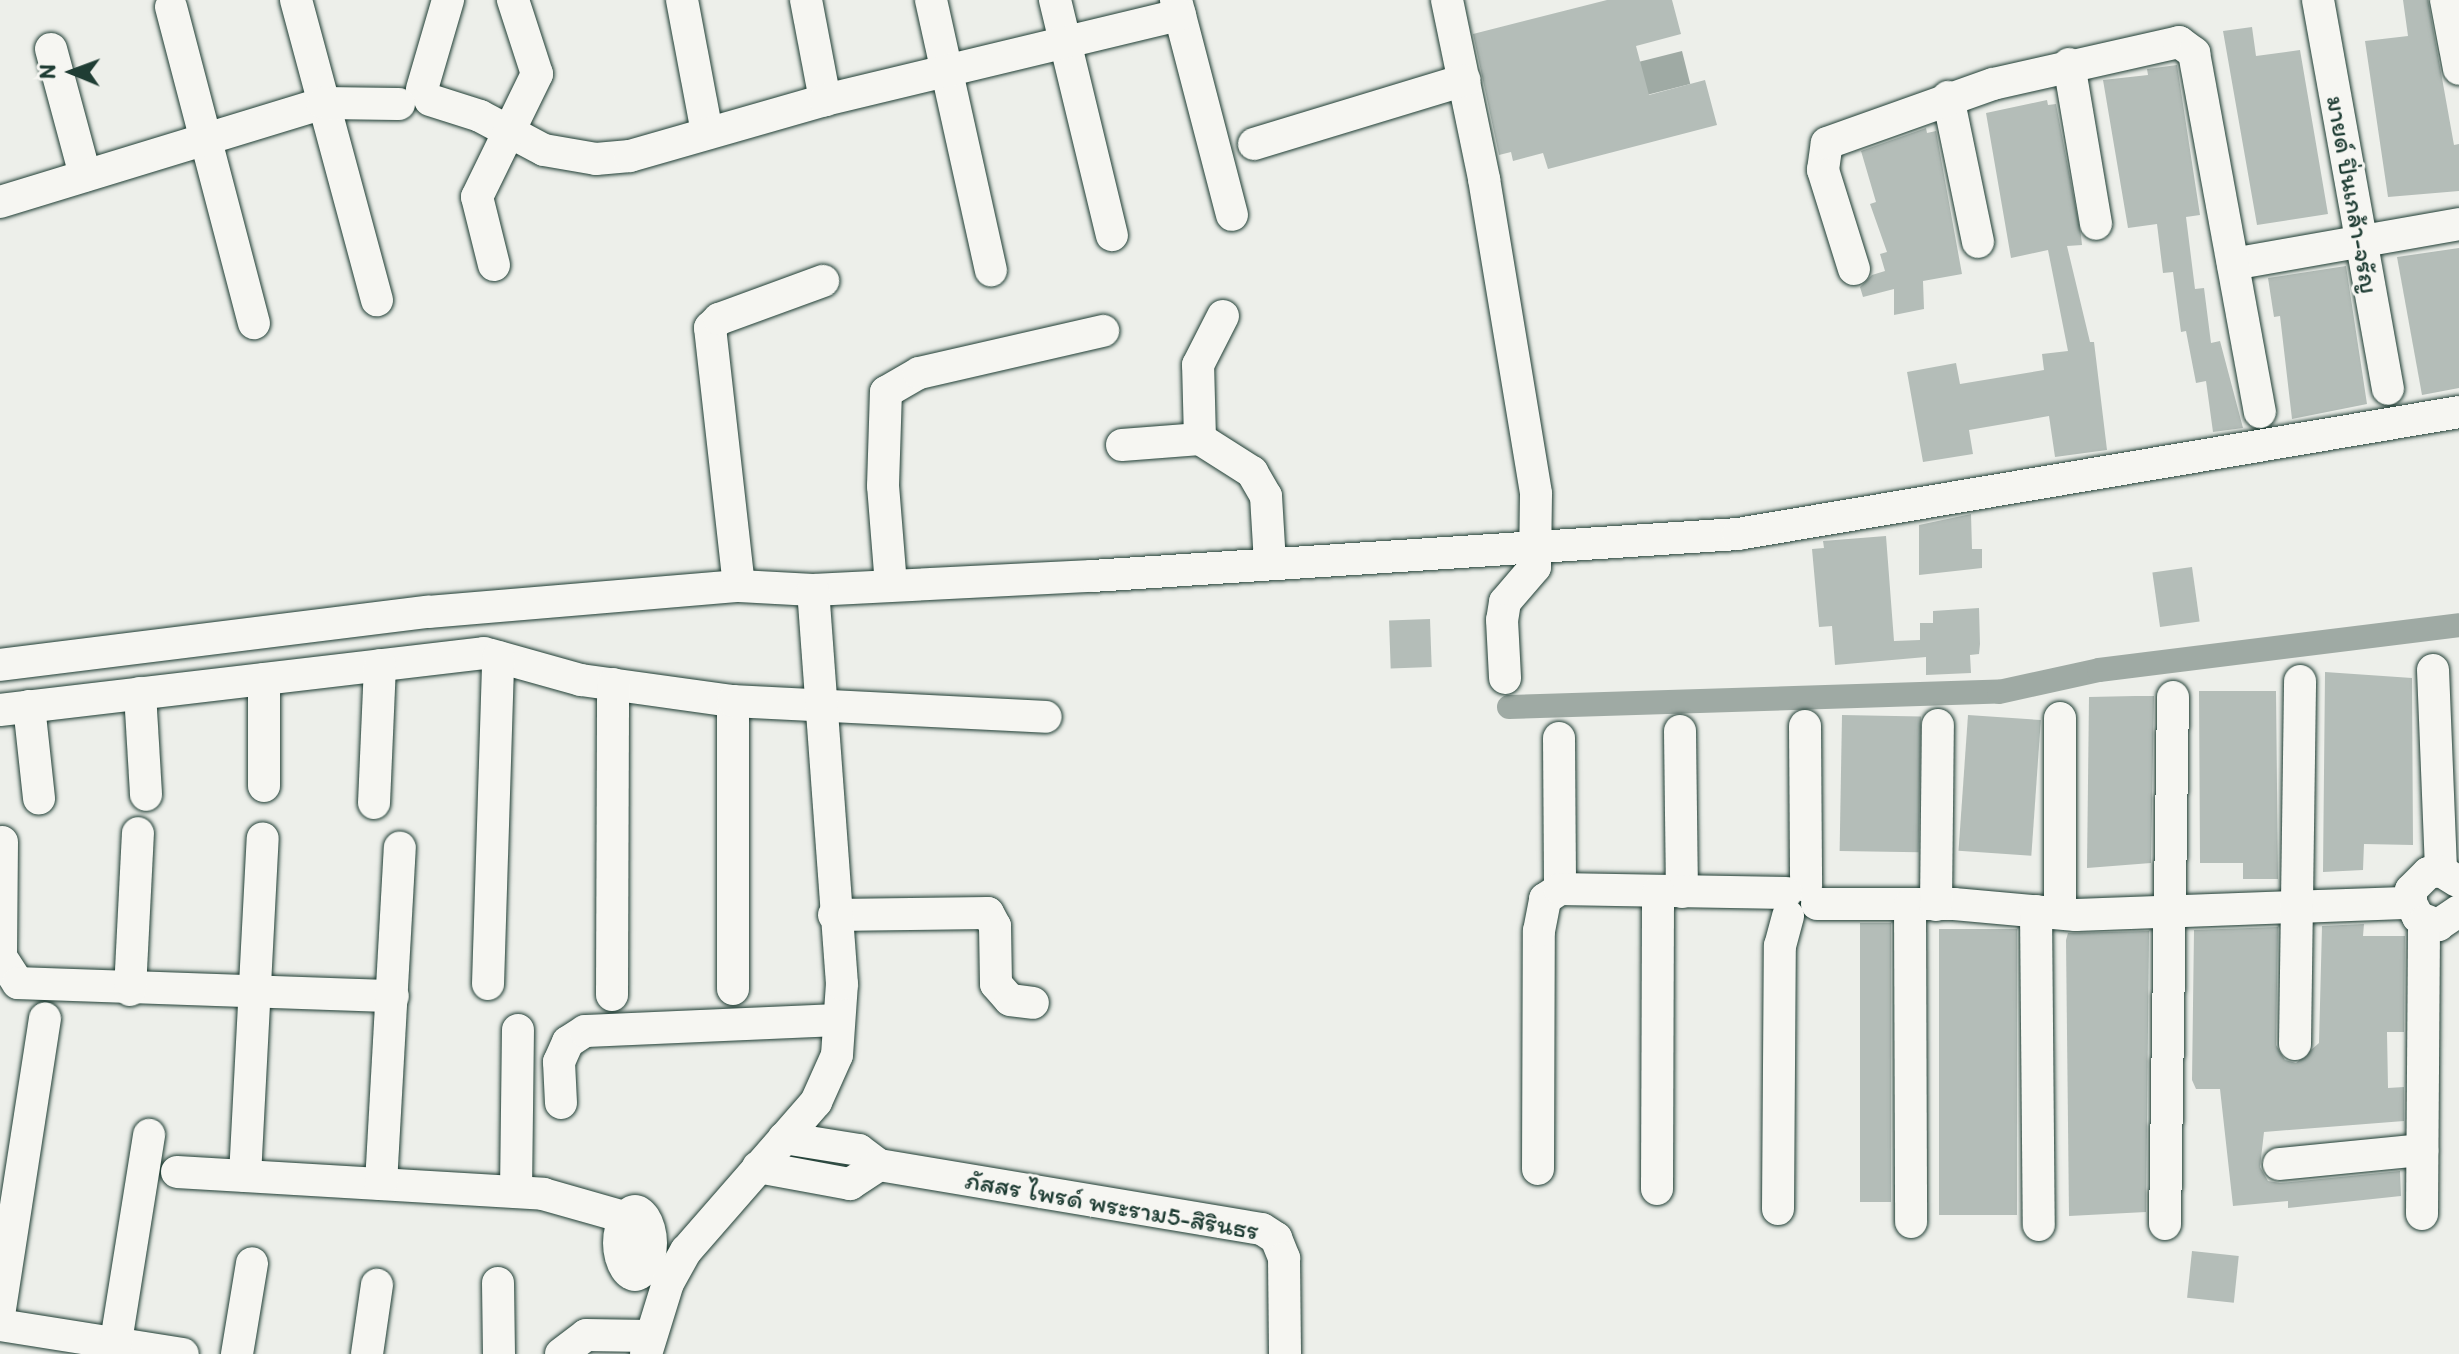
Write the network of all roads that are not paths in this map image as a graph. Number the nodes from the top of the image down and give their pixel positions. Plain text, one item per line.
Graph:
1 (296, 0) edge
2 (448, 0) edge
3 (513, 0) edge
4 (682, 0) edge
5 (806, 0) edge
6 (931, 0) edge
7 (1055, 0) edge
8 (1447, 0) edge
9 (2318, 0) edge
10 (2446, 0) edge
11 (171, 7) dead end
12 (1178, 8) edge
13 (1064, 43) junction
14 (51, 49) dead end
15 (2069, 64) junction
16 (2459, 69) edge
17 (945, 73) junction
18 (1465, 80) junction
19 (1948, 97) junction
20 (417, 98) junction
21 (825, 100) junction
22 (323, 103) junction
23 (510, 132) junction
24 (707, 132) junction
25 (202, 139) junction
26 (1254, 144) dead end
27 (85, 175) junction
28 (0, 202) edge
29 (1232, 215) dead end
30 (2096, 224) dead end
31 (2459, 224) edge
32 (1112, 235) dead end
33 (2360, 241) junction
34 (1978, 242) dead end
35 (2233, 264) junction
36 (494, 265) dead end
37 (1854, 269) dead end
38 (991, 270) dead end
39 (823, 281) dead end
40 (377, 300) dead end
41 (1223, 316) dead end
42 (254, 323) dead end
43 (1103, 331) dead end
44 (2388, 389) dead end
45 (2260, 412) dead end
46 (2459, 412) edge
47 (1200, 439) junction
48 (1122, 445) dead end
49 (1538, 548) junction
50 (1270, 564) junction
51 (891, 585) junction
52 (739, 586) junction
53 (813, 590) junction
54 (498, 657) junction
55 (0, 665) edge
56 (380, 665) junction
57 (2433, 670) dead end
58 (1505, 678) dead end
59 (264, 679) junction
60 (2300, 681) dead end
61 (613, 684) junction
62 (140, 693) junction
63 (2173, 697) dead end
64 (733, 701) junction
65 (14, 708) edge
66 (820, 709) junction
67 (1046, 717) dead end
68 (2060, 718) dead end
69 (1938, 725) dead end
70 (1805, 726) dead end
71 (1680, 731) dead end
72 (1559, 738) dead end
73 (264, 786) dead end
74 (146, 795) dead end
75 (39, 798) dead end
76 (374, 803) dead end
77 (138, 833) dead end
78 (263, 838) dead end
79 (2, 842) edge
80 (400, 848) dead end
81 (2450, 878) edge
82 (1560, 889) junction
83 (1670, 892) junction
84 (1799, 900) junction
85 (1923, 905) junction
86 (2297, 906) junction
87 (2169, 909) junction
88 (2459, 911) edge
89 (2048, 912) junction
90 (2418, 912) junction
91 (834, 915) junction
92 (488, 984) dead end
93 (733, 989) dead end
94 (130, 990) junction
95 (257, 993) junction
96 (612, 995) dead end
97 (393, 996) junction
98 (1033, 1003) dead end
99 (45, 1018) dead end
100 (839, 1020) junction
101 (518, 1030) dead end
102 (2295, 1044) dead end
103 (561, 1103) dead end
104 (149, 1135) dead end
105 (784, 1138) junction
106 (2422, 1150) junction
107 (2279, 1164) dead end
108 (879, 1165) junction
109 (758, 1167) junction
110 (1538, 1169) dead end
111 (177, 1172) dead end
112 (245, 1176) junction
113 (381, 1184) junction
114 (1657, 1189) dead end
115 (516, 1192) junction
116 (1778, 1209) dead end
117 (2422, 1214) dead end
118 (1911, 1222) dead end
119 (2165, 1224) dead end
120 (2039, 1225) dead end
121 (686, 1251) junction
122 (252, 1263) dead end
123 (498, 1283) dead end
124 (377, 1285) dead end
125 (0, 1309) edge
126 (0, 1325) edge
127 (648, 1345) edge
128 (116, 1349) edge
129 (183, 1354) edge
130 (237, 1354) edge
131 (367, 1354) edge
132 (499, 1354) edge
133 (561, 1354) edge
134 (1285, 1354) edge

1 - 22 street
2 - 20 street
3 - 23 street
4 - 24 street
5 - 21 street
6 - 17 street
7 - 13 street
8 - 18 street
9 - 33 street, มายด์ ปิ่นเกล้า-จรัญ
10 - 16 street
11 - 25 street
12 - 13 street
12 - 29 street
13 - 17 street
13 - 32 street
14 - 27 street
15 - 19 street
15 - 30 street
15 - 35 street
17 - 21 street
17 - 38 street
18 - 26 street
18 - 49 street
19 - 34 street
19 - 37 street
20 - 22 street
20 - 23 street
21 - 24 street
22 - 25 street
22 - 40 street
23 - 24 street
23 - 36 street
25 - 27 street
25 - 42 street
27 - 28 street
31 - 33 street
33 - 35 street
33 - 44 street, มายด์ ปิ่นเกล้า-จรัญ
35 - 45 street
39 - 52 street
41 - 47 street
43 - 51 street
46 - 49 street
47 - 48 street
47 - 50 street
49 - 50 street
49 - 58 street
50 - 51 street
51 - 53 street
52 - 53 street
52 - 55 street
53 - 66 street
54 - 56 street
54 - 61 street
54 - 92 street
56 - 59 street
56 - 76 street
57 - 81 street
59 - 62 street
59 - 73 street
60 - 86 street
61 - 64 street
61 - 96 street
62 - 65 street
62 - 74 street
63 - 87 street
64 - 66 street
64 - 93 street
65 - 75 street
66 - 67 street
66 - 91 street
68 - 89 street
69 - 85 street
70 - 84 street
71 - 83 street
72 - 82 street
77 - 94 street
78 - 95 street
79 - 94 street
80 - 97 street
81 - 90 street
82 - 83 street
82 - 110 street
83 - 84 street
83 - 114 street
84 - 85 street
84 - 116 street
85 - 89 street
85 - 118 street
86 - 87 street
86 - 90 street
86 - 102 street
87 - 89 street
87 - 119 street
88 - 90 street
89 - 120 street
90 - 106 street
91 - 98 street
91 - 100 street
94 - 95 street
95 - 97 street
95 - 112 street
97 - 113 street
99 - 125 street
100 - 103 street
100 - 105 street
101 - 115 street
104 - 128 street
105 - 108 street, ภัสสร ไพรด์ พระราม5-สิรินธร
105 - 109 street
106 - 107 street
106 - 117 street
108 - 109 street
108 - 134 street, ภัสสร ไพรด์ พระราม5-สิรินธร
109 - 121 street
111 - 112 street
112 - 113 street
113 - 115 street
115 - 121 street
121 - 127 street
122 - 130 street
123 - 132 street
124 - 131 street
126 - 128 street
127 - 133 street
128 - 129 street

